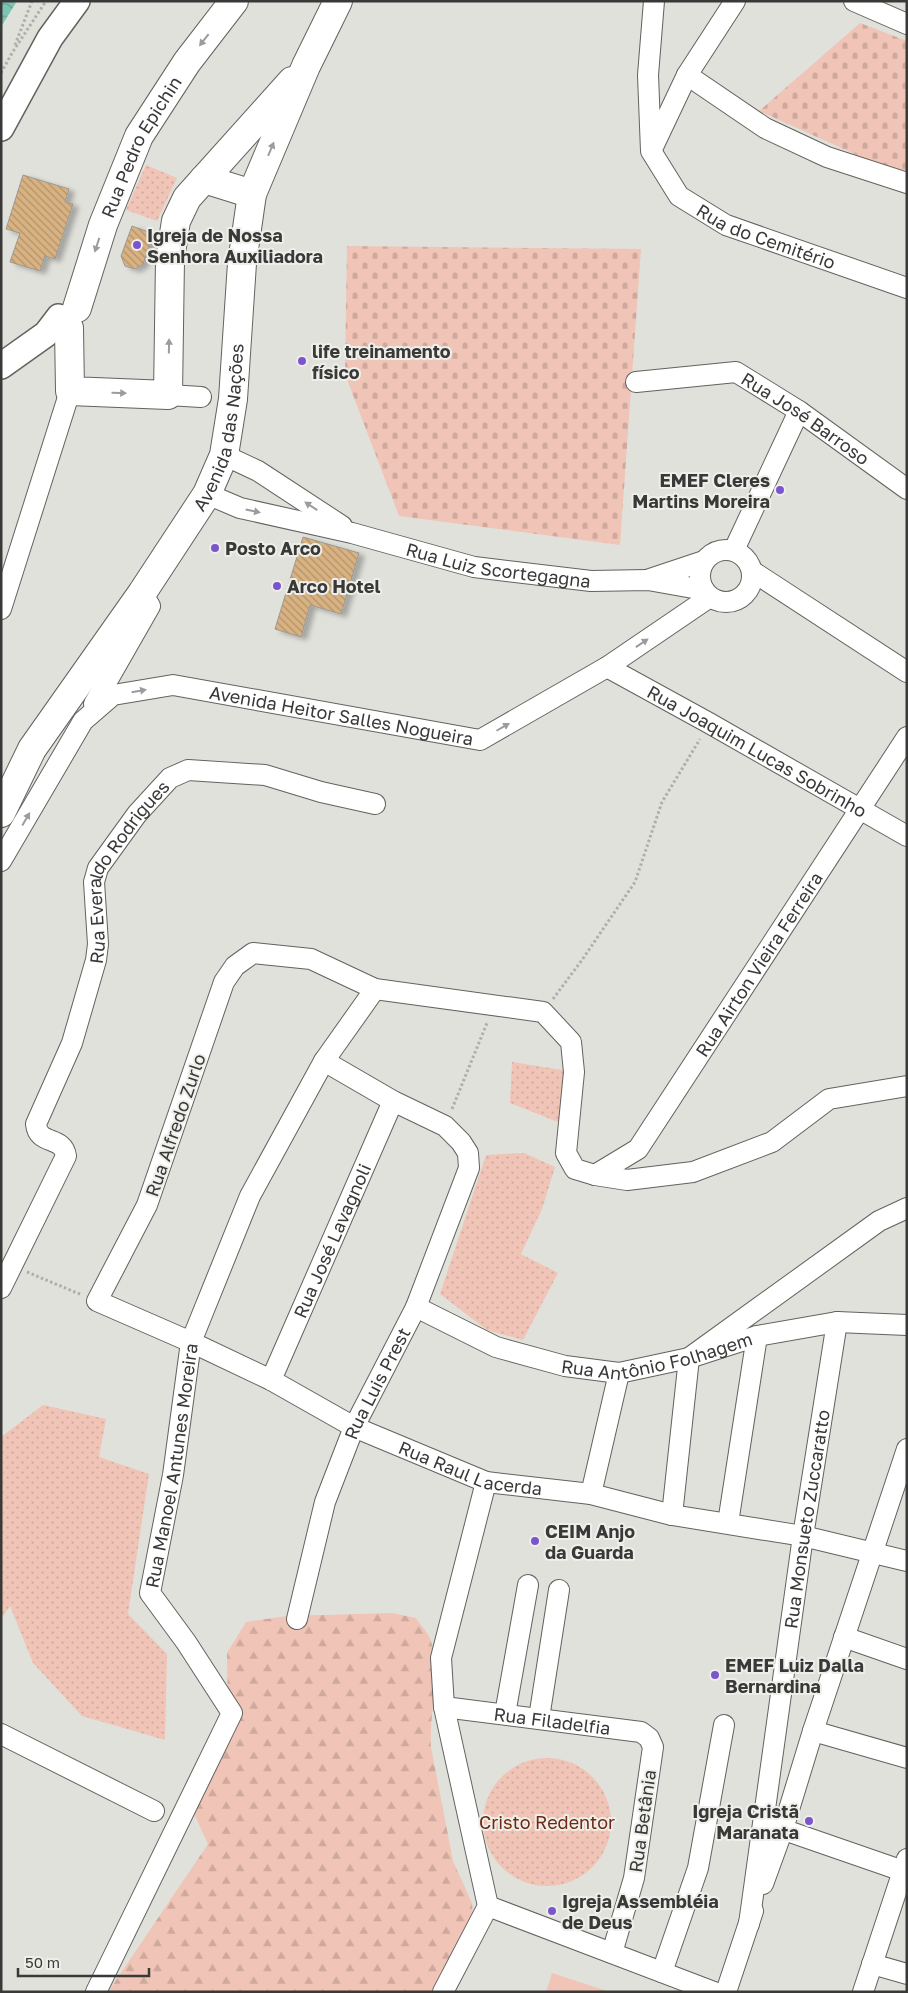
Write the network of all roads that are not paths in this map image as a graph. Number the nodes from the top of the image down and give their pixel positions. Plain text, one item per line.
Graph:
1 (77, 1) edge
2 (234, 1) edge
3 (338, 1) edge
4 (654, 1) edge
5 (735, 1) edge
6 (854, 1) edge
7 (907, 24) edge
8 (306, 66) junction
9 (688, 75) junction
10 (1, 128) edge
11 (651, 151) junction
12 (204, 179) junction
13 (907, 182) edge
14 (252, 194) junction
15 (907, 288) edge
16 (66, 323) junction
17 (1, 366) edge
18 (636, 382) dead end
19 (70, 391) junction
20 (168, 395) junction
21 (202, 398) dead end
22 (799, 411) junction
23 (224, 455) junction
24 (907, 489) edge
25 (207, 494) junction
26 (352, 532) junction
27 (734, 550) junction
28 (704, 561) junction
29 (752, 571) junction
30 (648, 580) junction
31 (142, 593) junction
32 (707, 594) junction
33 (2, 597) edge
34 (607, 667) junction
35 (907, 672) edge
36 (110, 688) junction
37 (907, 736) edge
38 (375, 804) dead end
39 (859, 809) junction
40 (1, 813) edge
41 (907, 836) edge
42 (1, 861) edge
43 (375, 989) junction
44 (324, 1061) junction
45 (907, 1086) edge
46 (394, 1101) junction
47 (595, 1175) junction
48 (907, 1208) edge
49 (1, 1288) edge
50 (97, 1301) joint
51 (416, 1306) junction
52 (837, 1322) junction
53 (907, 1325) edge
54 (757, 1336) junction
55 (191, 1342) junction
56 (689, 1358) junction
57 (619, 1374) junction
58 (271, 1380) junction
59 (354, 1427) junction
60 (907, 1449) edge
61 (486, 1482) junction
62 (591, 1494) junction
63 (672, 1515) junction
64 (728, 1523) junction
65 (803, 1536) junction
66 (872, 1554) junction
67 (907, 1561) edge
68 (528, 1585) dead end
69 (558, 1590) dead end
70 (297, 1619) dead end
71 (844, 1637) junction
72 (907, 1659) edge
73 (444, 1707) junction
74 (505, 1714) junction
75 (539, 1718) junction
76 (724, 1725) dead end
77 (813, 1731) junction
78 (2, 1737) edge
79 (653, 1747) joint
80 (907, 1758) edge
81 (154, 1811) dead end
82 (763, 1823) junction
83 (783, 1830) junction
84 (905, 1865) edge
85 (488, 1906) junction
86 (749, 1924) junction
87 (612, 1953) junction
88 (872, 1964) junction
89 (662, 1972) junction
90 (907, 1974) edge
91 (96, 1992) edge
92 (443, 1992) edge
93 (714, 1992) edge
94 (726, 1992) edge
95 (863, 1992) edge

1 - 10 street
2 -> 16 main road, Rua Pedro Epichin
3 - 8 main road, Avenida das Nações
4 - 11 street
5 - 9 street
6 - 7 street
8 - 12 main road
14 -> 8 main road, Avenida das Nações
9 - 11 street
9 - 13 street
11 - 15 street, Rua do Cemitério
12 - 14 main road
20 -> 12 main road
14 - 23 main road, Avenida das Nações
16 - 17 street
16 - 19 main road, Rua Pedro Epichin
18 - 22 street, Rua José Barroso
19 -> 20 main road
19 - 33 street, Rua Pedro Epichin
20 - 21 street
22 - 24 street, Rua José Barroso
22 - 27 street
23 - 25 main road, Avenida das Nações
26 -> 23 street, Rua Luiz Scortegagna
25 -> 26 street, Rua Luiz Scortegagna
25 - 31 main road, Avenida das Nações
26 - 30 street, Rua Luiz Scortegagna
27 - 28 street
27 - 29 street
28 - 30 street, Rua Luiz Scortegagna
28 - 32 street
29 - 32 street
29 - 35 street
30 - 32 street, Rua Luiz Scortegagna
31 - 36 street
31 - 40 main road, Avenida das Nações
34 -> 32 street, Avenida Heitor Salles Nogueira
36 -> 34 street, Avenida Heitor Salles Nogueira
34 - 39 street, Rua Joaquim Lucas Sobrinho
42 -> 36 street
37 - 39 street, Rua Airton Vieira Ferreira
38 - 49 street, Rua Everaldo Rodrigues
39 - 41 street, Rua Joaquim Lucas Sobrinho
39 - 47 street, Rua Airton Vieira Ferreira
43 - 44 street, Rua Manoel Antunes Moreira
43 - 47 street
43 - 50 street, Rua Alfredo Zurlo
44 - 46 street
44 - 55 street, Rua Manoel Antunes Moreira
45 - 47 street
46 - 51 street, Rua Luis Prest
46 - 58 street, Rua José Lavagnoli
48 - 56 street
50 - 55 street, Rua Raul Lacerda
51 - 57 street, Rua Antônio Folhagem
51 - 59 street, Rua Luis Prest
52 - 53 street, Rua Antônio Folhagem
52 - 54 street, Rua Antônio Folhagem
52 - 65 street, Rua Monsueto Zuccaratto
54 - 56 street, Rua Antônio Folhagem
54 - 64 street
55 - 58 street, Rua Raul Lacerda
55 - 91 street, Rua Manoel Antunes Moreira
56 - 57 street, Rua Antônio Folhagem
56 - 63 street
57 - 62 street
58 - 59 street, Rua Raul Lacerda
59 - 61 street, Rua Raul Lacerda
59 - 70 street, Rua Luis Prest
60 - 66 street, Rua Monsueto Zuccaratto
61 - 62 street, Rua Raul Lacerda
61 - 73 street
62 - 63 street, Rua Raul Lacerda
63 - 64 street, Rua Raul Lacerda
64 - 65 street, Rua Raul Lacerda
65 - 66 street, Rua Raul Lacerda
65 - 82 street, Rua Monsueto Zuccaratto
66 - 67 street, Rua Raul Lacerda
66 - 71 street, Rua Monsueto Zuccaratto
68 - 74 street
69 - 75 street
71 - 72 street
71 - 77 street, Rua Monsueto Zuccaratto
73 - 74 street, Rua Filadelfia
73 - 85 street
74 - 75 street, Rua Filadelfia
75 - 79 street, Rua Filadelfia
76 - 89 street
77 - 80 street
77 - 83 street, Rua Monsueto Zuccaratto
78 - 81 street
79 - 87 street, Rua Betânia
82 - 83 street
82 - 86 street, Rua Monsueto Zuccaratto
83 - 84 street
83 - 86 street, Rua Monsueto Zuccaratto
84 - 88 street
85 - 87 street
85 - 92 street
86 - 94 street, Rua Monsueto Zuccaratto
87 - 89 street
88 - 90 street
88 - 95 street
89 - 93 street

